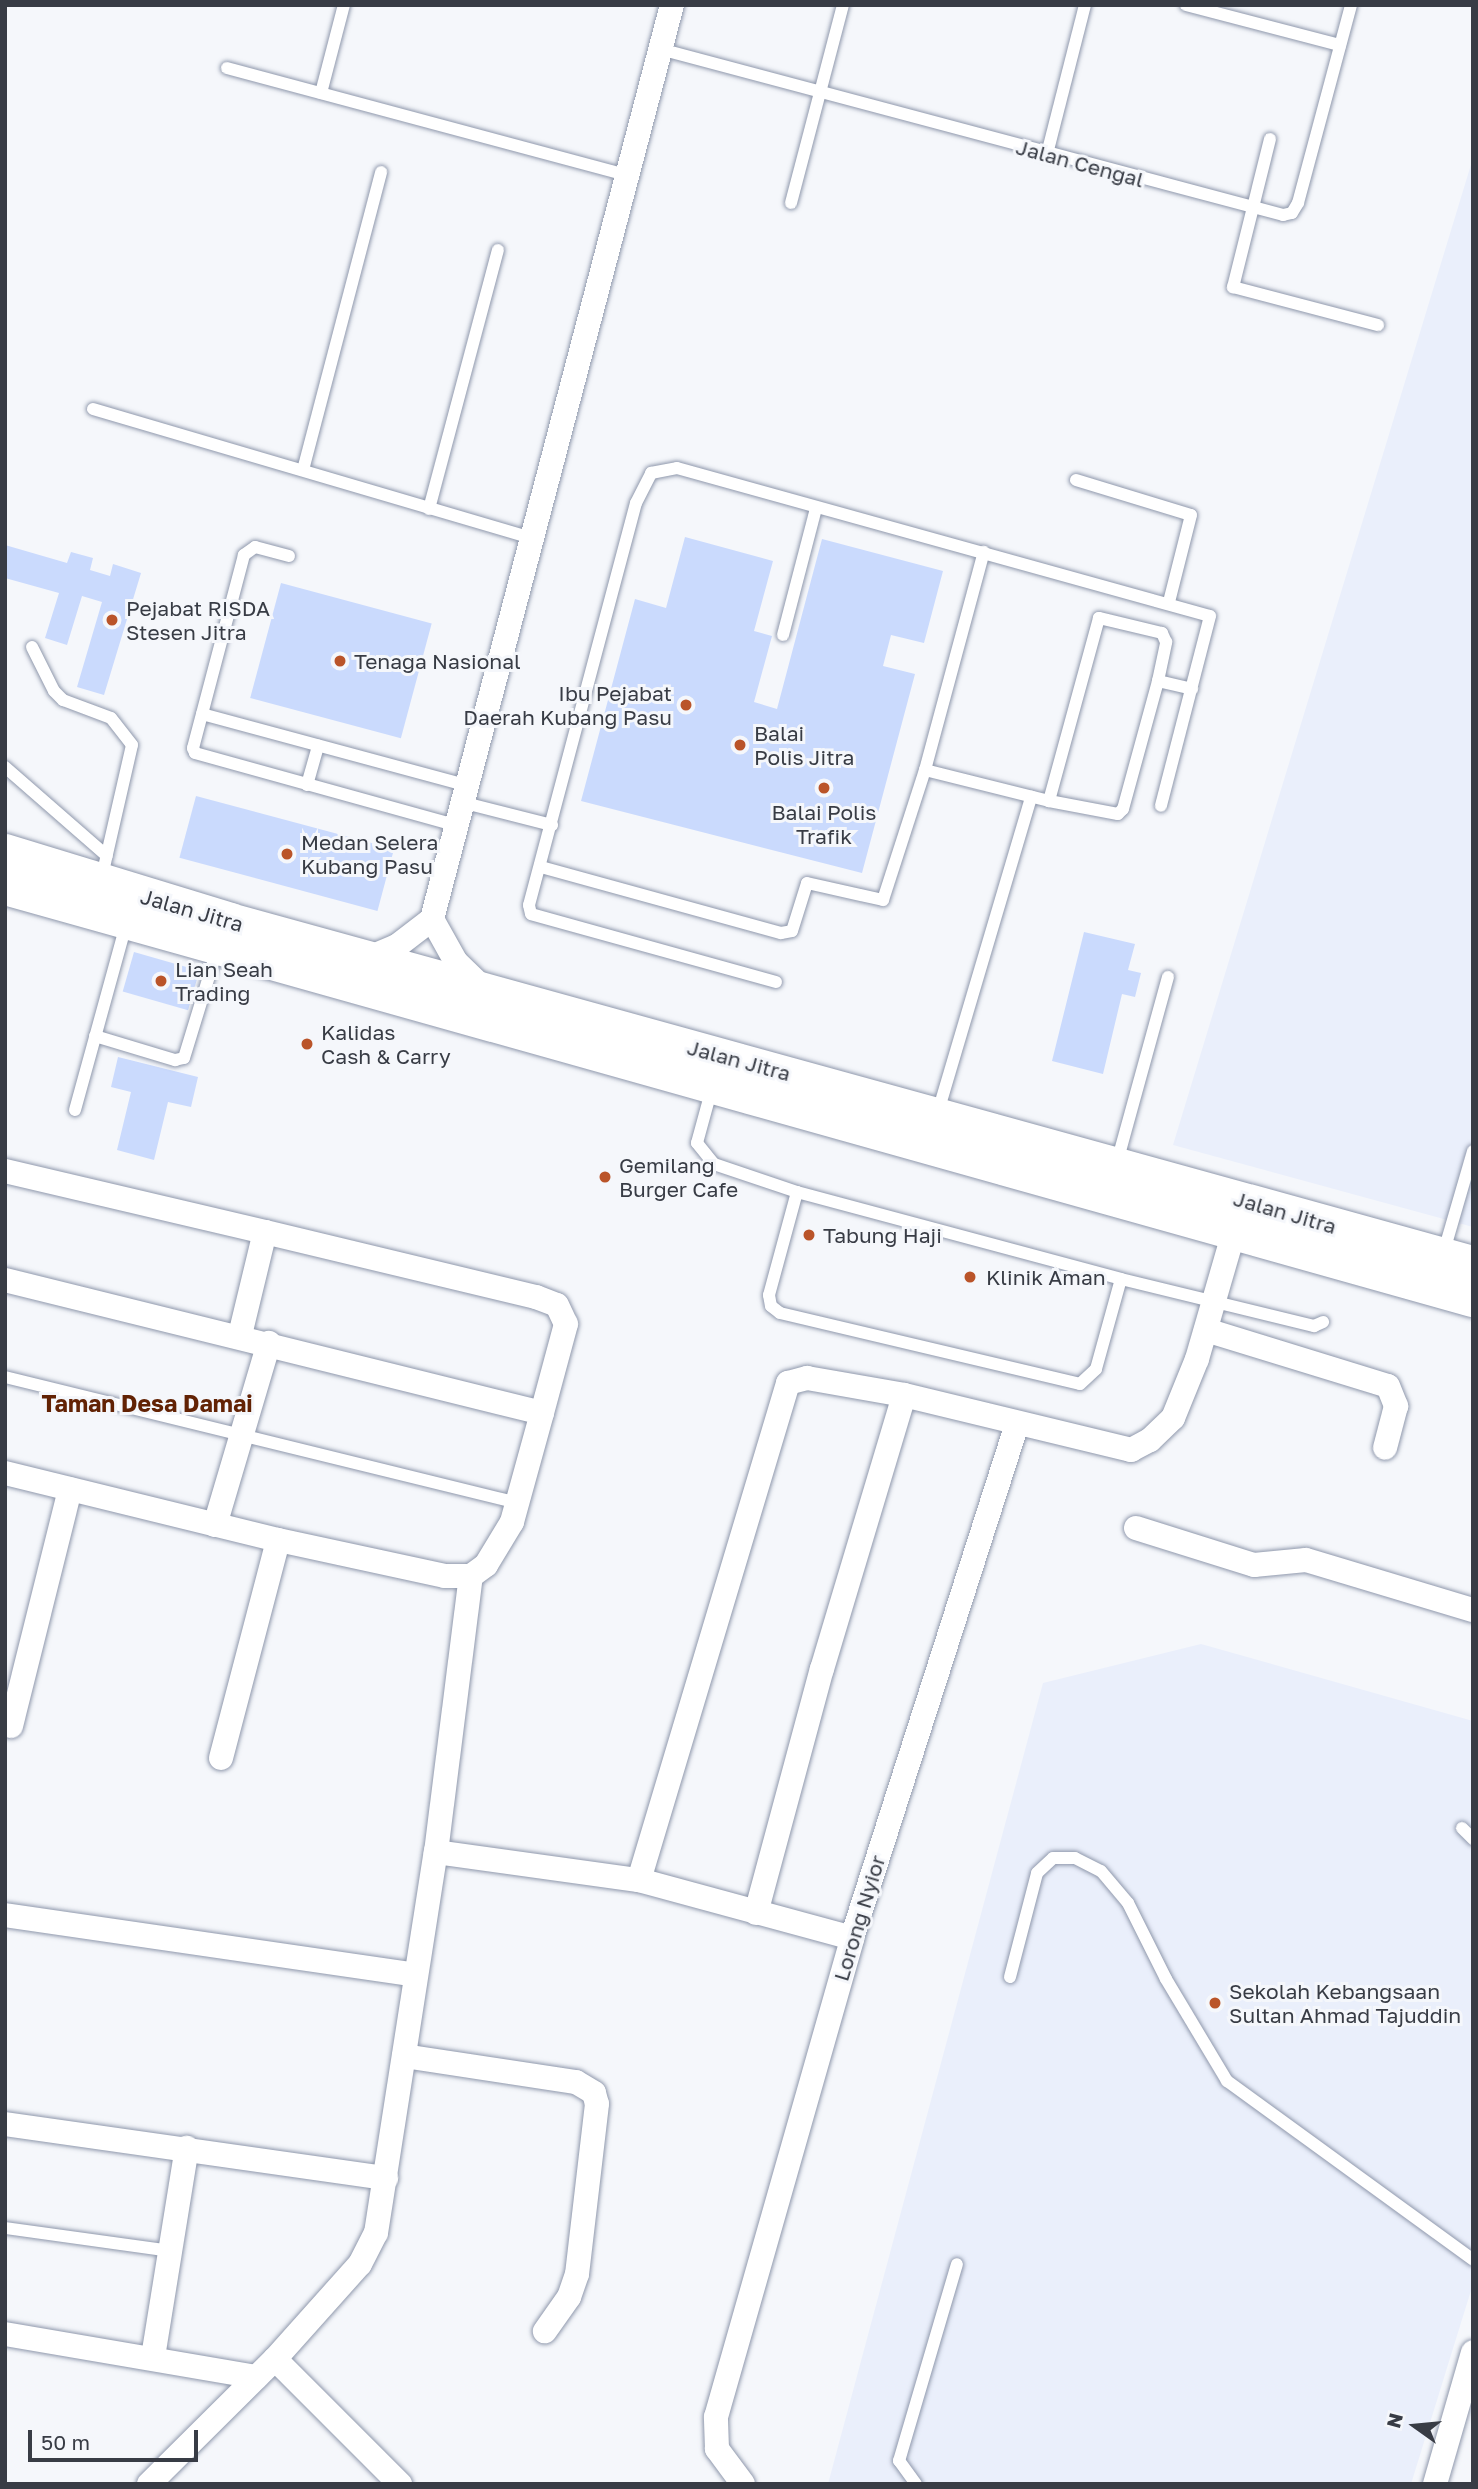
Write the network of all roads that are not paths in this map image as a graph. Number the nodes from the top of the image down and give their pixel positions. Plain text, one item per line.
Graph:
1 (344, 5) edge
2 (672, 5) edge
3 (843, 5) edge
4 (1085, 5) edge
5 (1186, 5) edge
6 (1351, 5) edge
7 (1340, 45) junction
8 (660, 49) junction
9 (227, 68) dead end
10 (321, 93) junction
11 (820, 93) junction
12 (1270, 139) dead end
13 (1047, 154) junction
14 (381, 172) dead end
15 (627, 175) junction
16 (791, 203) dead end
17 (1252, 208) junction
18 (498, 250) dead end
19 (1378, 325) dead end
20 (93, 409) dead end
21 (303, 470) junction
22 (1076, 481) dead end
23 (816, 508) junction
24 (429, 509) junction
25 (531, 538) junction
26 (984, 552) junction
27 (289, 556) dead end
28 (1170, 602) junction
29 (783, 635) dead end
30 (32, 647) dead end
31 (1158, 681) junction
32 (1192, 689) junction
33 (202, 714) junction
34 (318, 746) junction
35 (5, 767) edge
36 (925, 770) junction
37 (307, 785) junction
38 (1031, 797) junction
39 (1049, 802) junction
40 (461, 804) junction
41 (1161, 806) dead end
42 (552, 825) junction
43 (5, 853) edge
44 (541, 867) junction
45 (103, 870) junction
46 (15, 894) edge
47 (432, 919) junction
48 (127, 921) junction
49 (218, 947) junction
50 (366, 959) junction
51 (1168, 977) dead end
52 (776, 982) dead end
53 (486, 991) junction
54 (95, 1036) junction
55 (712, 1088) junction
56 (75, 1110) dead end
57 (937, 1115) junction
58 (1473, 1151) edge
59 (1116, 1165) junction
60 (5, 1171) edge
61 (797, 1192) junction
62 (1234, 1232) junction
63 (265, 1233) junction
64 (1458, 1261) edge
65 (1121, 1279) junction
66 (5, 1280) edge
67 (1473, 1298) edge
68 (1213, 1301) junction
69 (1323, 1322) dead end
70 (1206, 1330) junction
71 (240, 1335) junction
72 (270, 1343) junction
73 (5, 1377) edge
74 (904, 1395) junction
75 (542, 1413) junction
76 (1017, 1424) junction
77 (242, 1435) junction
78 (1385, 1448) dead end
79 (5, 1473) edge
80 (70, 1489) junction
81 (518, 1503) junction
82 (215, 1525) junction
83 (1136, 1528) dead end
84 (278, 1540) junction
85 (471, 1576) junction
86 (1473, 1610) edge
87 (10, 1726) dead end
88 (221, 1758) dead end
89 (1462, 1828) dead end
90 (1473, 1839) edge
91 (436, 1852) junction
92 (639, 1880) junction
93 (756, 1913) junction
94 (5, 1915) edge
95 (852, 1938) junction
96 (415, 1975) junction
97 (1010, 1977) dead end
98 (404, 2056) junction
99 (5, 2124) edge
100 (187, 2148) junction
101 (386, 2178) junction
102 (5, 2228) edge
103 (170, 2251) junction
104 (1473, 2260) edge
105 (957, 2264) dead end
106 (545, 2331) dead end
107 (5, 2334) edge
108 (1473, 2352) edge
109 (153, 2357) junction
110 (275, 2359) junction
111 (256, 2377) junction
112 (149, 2484) edge
113 (400, 2484) edge
114 (743, 2484) edge
115 (916, 2484) edge
116 (1435, 2484) edge

1 - 10 lane
2 - 8 street
3 - 11 lane
4 - 13 lane
5 - 7 lane
6 - 7 lane, Jalan Cengal
7 - 17 lane, Jalan Cengal
8 - 11 lane, Jalan Cengal
8 - 15 street
9 - 10 lane
10 - 15 lane
11 - 13 lane, Jalan Cengal
11 - 16 lane
12 - 17 lane
13 - 17 lane, Jalan Cengal
14 - 21 lane
15 - 25 street
17 - 19 lane
18 - 24 lane
20 - 21 lane
21 - 24 lane
22 - 28 lane
23 - 26 lane
23 - 29 lane
23 - 42 lane
24 - 25 lane
25 - 40 street
26 - 28 lane
26 - 36 lane
27 - 33 lane
28 - 32 lane
30 - 45 lane
31 - 32 lane
31 - 39 lane
31 - 39 lane
32 - 41 lane
33 - 34 lane
33 - 37 lane
34 - 37 lane
34 - 40 lane
35 - 45 lane
36 - 38 lane
36 - 44 lane
37 - 40 lane
38 - 39 lane
38 - 57 lane
40 - 42 lane
40 - 47 street
42 - 44 lane
43 - 45 highway, Jalan Jitra
44 - 52 lane
45 - 50 highway, Jalan Jitra
46 - 48 highway, Jalan Jitra
47 - 50 street
47 - 53 street
48 - 49 highway, Jalan Jitra
48 - 54 lane
49 - 54 lane
49 - 55 highway, Jalan Jitra
50 - 53 highway, Jalan Jitra
51 - 59 lane
53 - 57 highway, Jalan Jitra
54 - 56 lane
55 - 61 lane
55 - 62 highway, Jalan Jitra
57 - 59 highway, Jalan Jitra
58 - 64 lane
59 - 64 highway, Jalan Jitra
60 - 63 street
61 - 65 lane
61 - 65 lane
62 - 67 highway, Jalan Jitra
62 - 68 street
63 - 71 street
63 - 75 street
65 - 68 lane
66 - 71 street
68 - 69 lane
68 - 70 street
70 - 76 street
70 - 78 street
71 - 72 street
72 - 75 street
72 - 77 street
73 - 77 lane
74 - 76 street
74 - 92 street
74 - 93 street
75 - 81 street
76 - 95 street, Lorong Nyior
77 - 81 lane
77 - 82 street
79 - 80 street
80 - 82 street
80 - 87 street
81 - 85 street
82 - 84 street
83 - 86 street
84 - 85 street
84 - 88 street
85 - 91 street
89 - 90 lane
91 - 92 street
91 - 96 street
92 - 93 street
93 - 95 street
94 - 96 street
95 - 114 street, Lorong Nyior
96 - 98 street
97 - 104 lane
98 - 101 street
98 - 106 street
99 - 100 street
100 - 101 street
100 - 103 street
101 - 110 street
102 - 103 lane
103 - 109 street
105 - 115 lane
107 - 109 street
108 - 116 street
109 - 111 street
110 - 111 street
110 - 113 street
111 - 112 street

